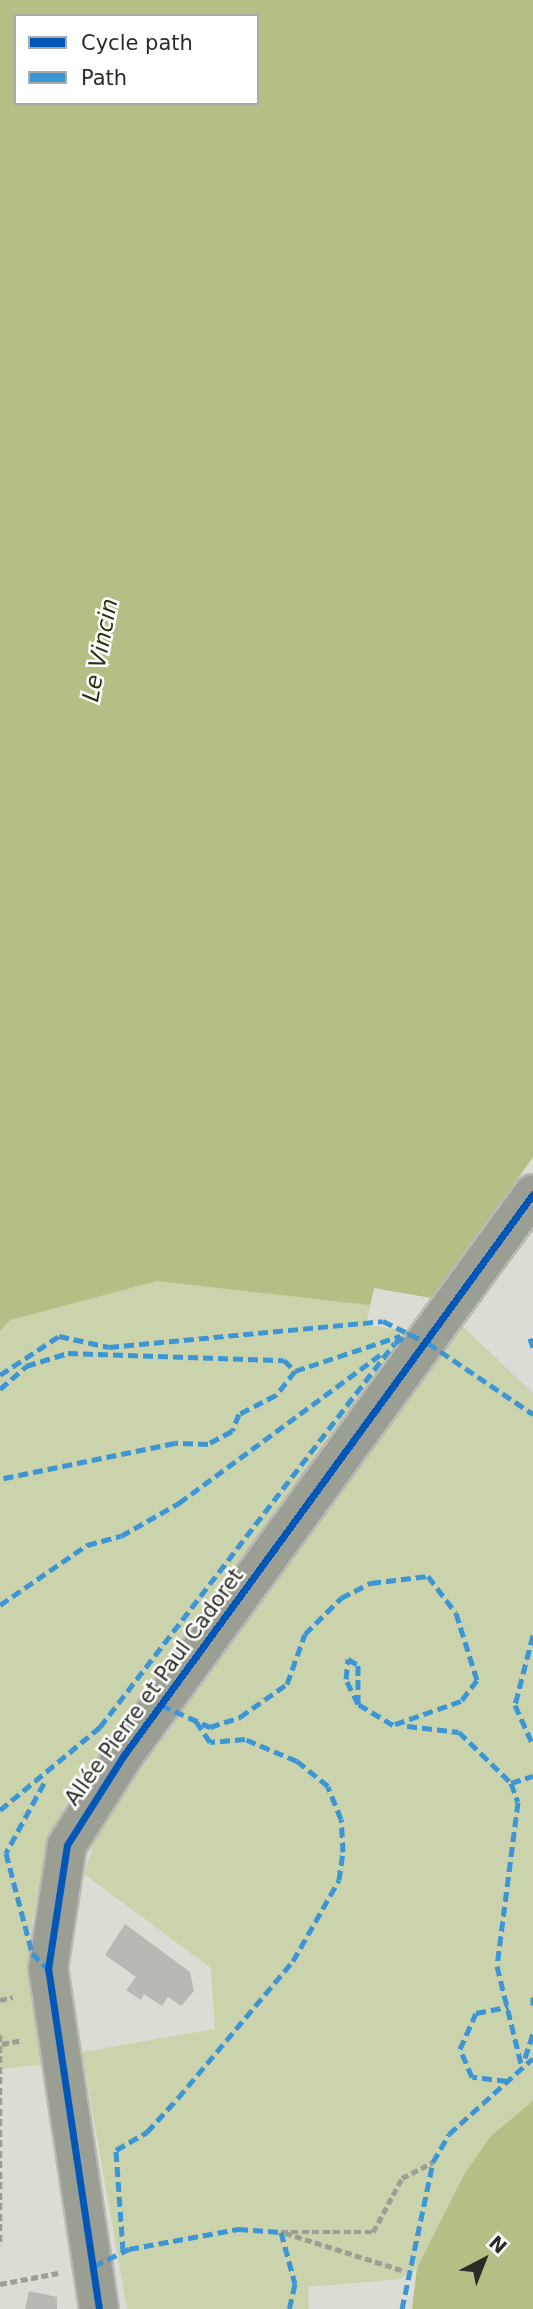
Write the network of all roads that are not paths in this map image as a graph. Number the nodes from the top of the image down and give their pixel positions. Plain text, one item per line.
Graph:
1 (533, 1194) edge
2 (94, 2266) junction
3 (83, 2309) edge
4 (99, 2309) edge

1 - 2 street, Allée Pierre et Paul Cadoret
2 - 3 street
2 - 4 street, Allée Pierre et Paul Cadoret

